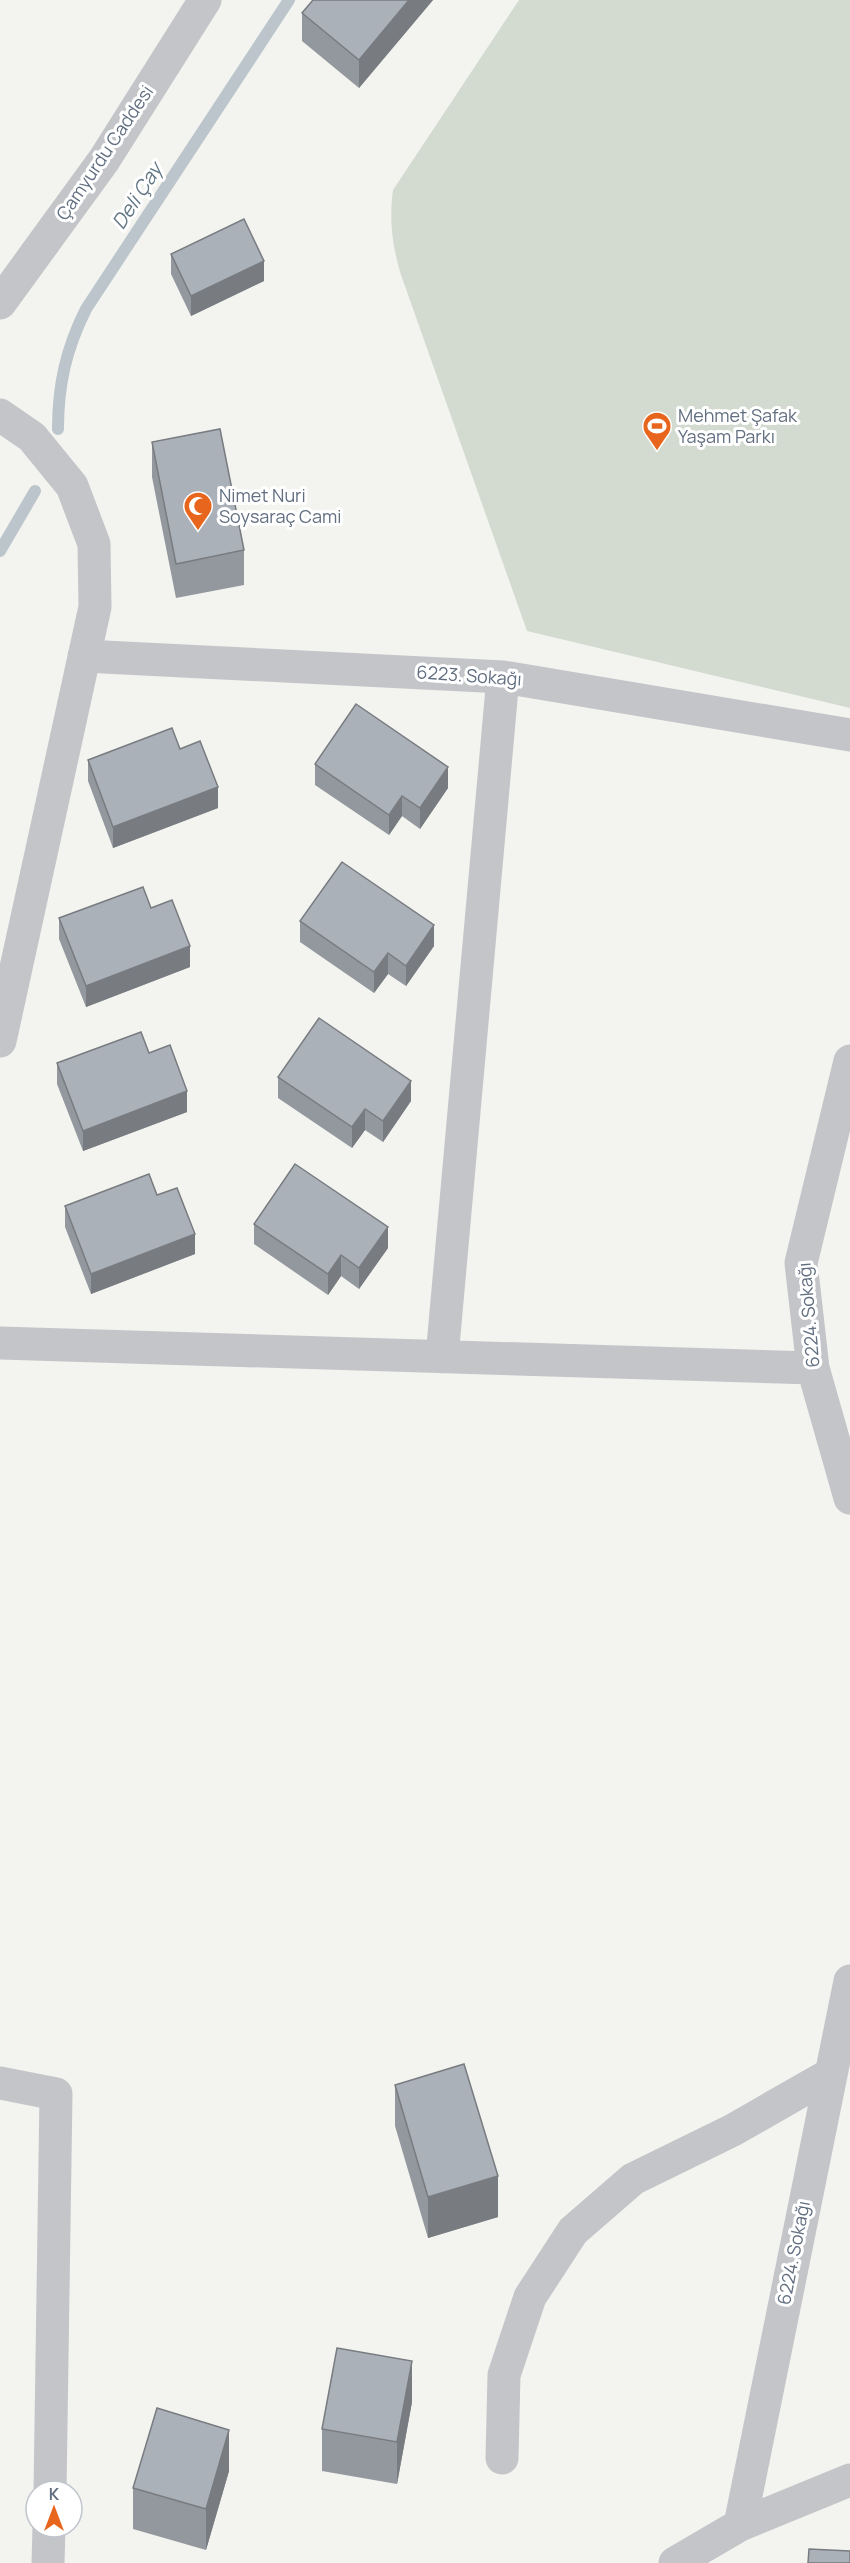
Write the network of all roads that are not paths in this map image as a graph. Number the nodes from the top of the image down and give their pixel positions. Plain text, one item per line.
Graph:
1 (205, 0) edge
2 (0, 303) edge
3 (0, 416) edge
4 (84, 656) junction
5 (503, 676) junction
6 (850, 735) edge
7 (0, 1041) edge
8 (850, 1061) edge
9 (0, 1343) edge
10 (442, 1357) junction
11 (813, 1368) junction
12 (850, 1498) edge
13 (850, 1981) edge
14 (829, 2075) junction
15 (0, 2083) edge
16 (502, 2458) dead end
17 (50, 2479) edge
18 (850, 2480) edge
19 (740, 2525) junction
20 (49, 2539) edge
21 (48, 2563) edge
22 (675, 2563) edge

1 - 2 street, Çamyurdu Caddesi
3 - 4 street
4 - 5 street, 6223. Sokağı
4 - 7 street
5 - 6 street, 6223. Sokağı
5 - 10 street
8 - 11 street, 6224. Sokağı
9 - 10 street
10 - 11 street
11 - 12 street, 6224. Sokağı
13 - 14 street, 6224. Sokağı
14 - 16 street
14 - 19 street, 6224. Sokağı
15 - 17 street
18 - 19 street
19 - 22 street
20 - 21 street

